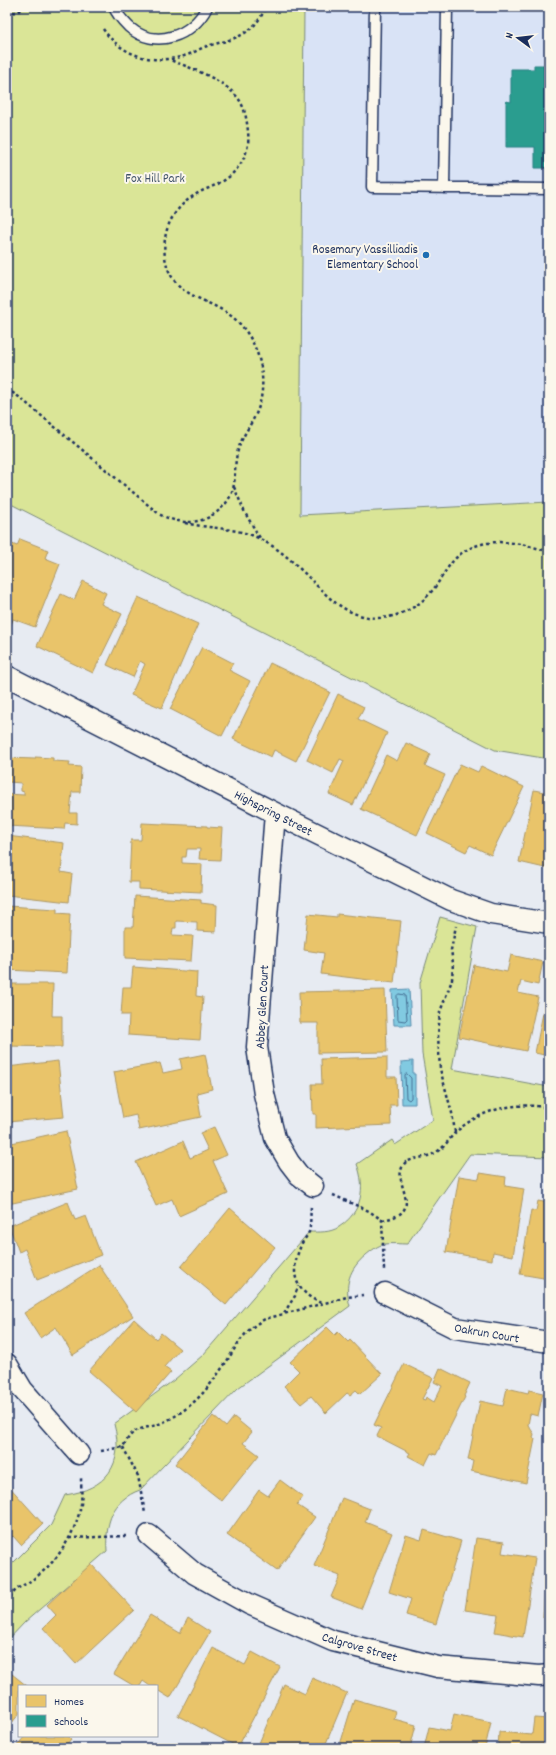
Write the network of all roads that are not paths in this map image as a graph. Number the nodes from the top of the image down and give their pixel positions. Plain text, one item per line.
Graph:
1 (114, 7) edge
2 (207, 7) edge
3 (375, 7) edge
4 (447, 7) edge
5 (444, 188) junction
6 (549, 189) edge
7 (7, 676) edge
8 (275, 813) junction
9 (549, 923) edge
10 (313, 1186) road end
11 (384, 1293) road end
12 (549, 1342) edge
13 (7, 1364) edge
14 (79, 1454) road end
15 (149, 1535) road end
16 (549, 1676) edge

1 - 2 lane
3 - 5 lane
4 - 5 lane
5 - 6 lane
7 - 8 street, Highspring Street
8 - 9 street, Highspring Street
8 - 10 street, Abbey Glen Court
11 - 12 street, Oakrun Court
13 - 14 street
15 - 16 street, Calgrove Street

